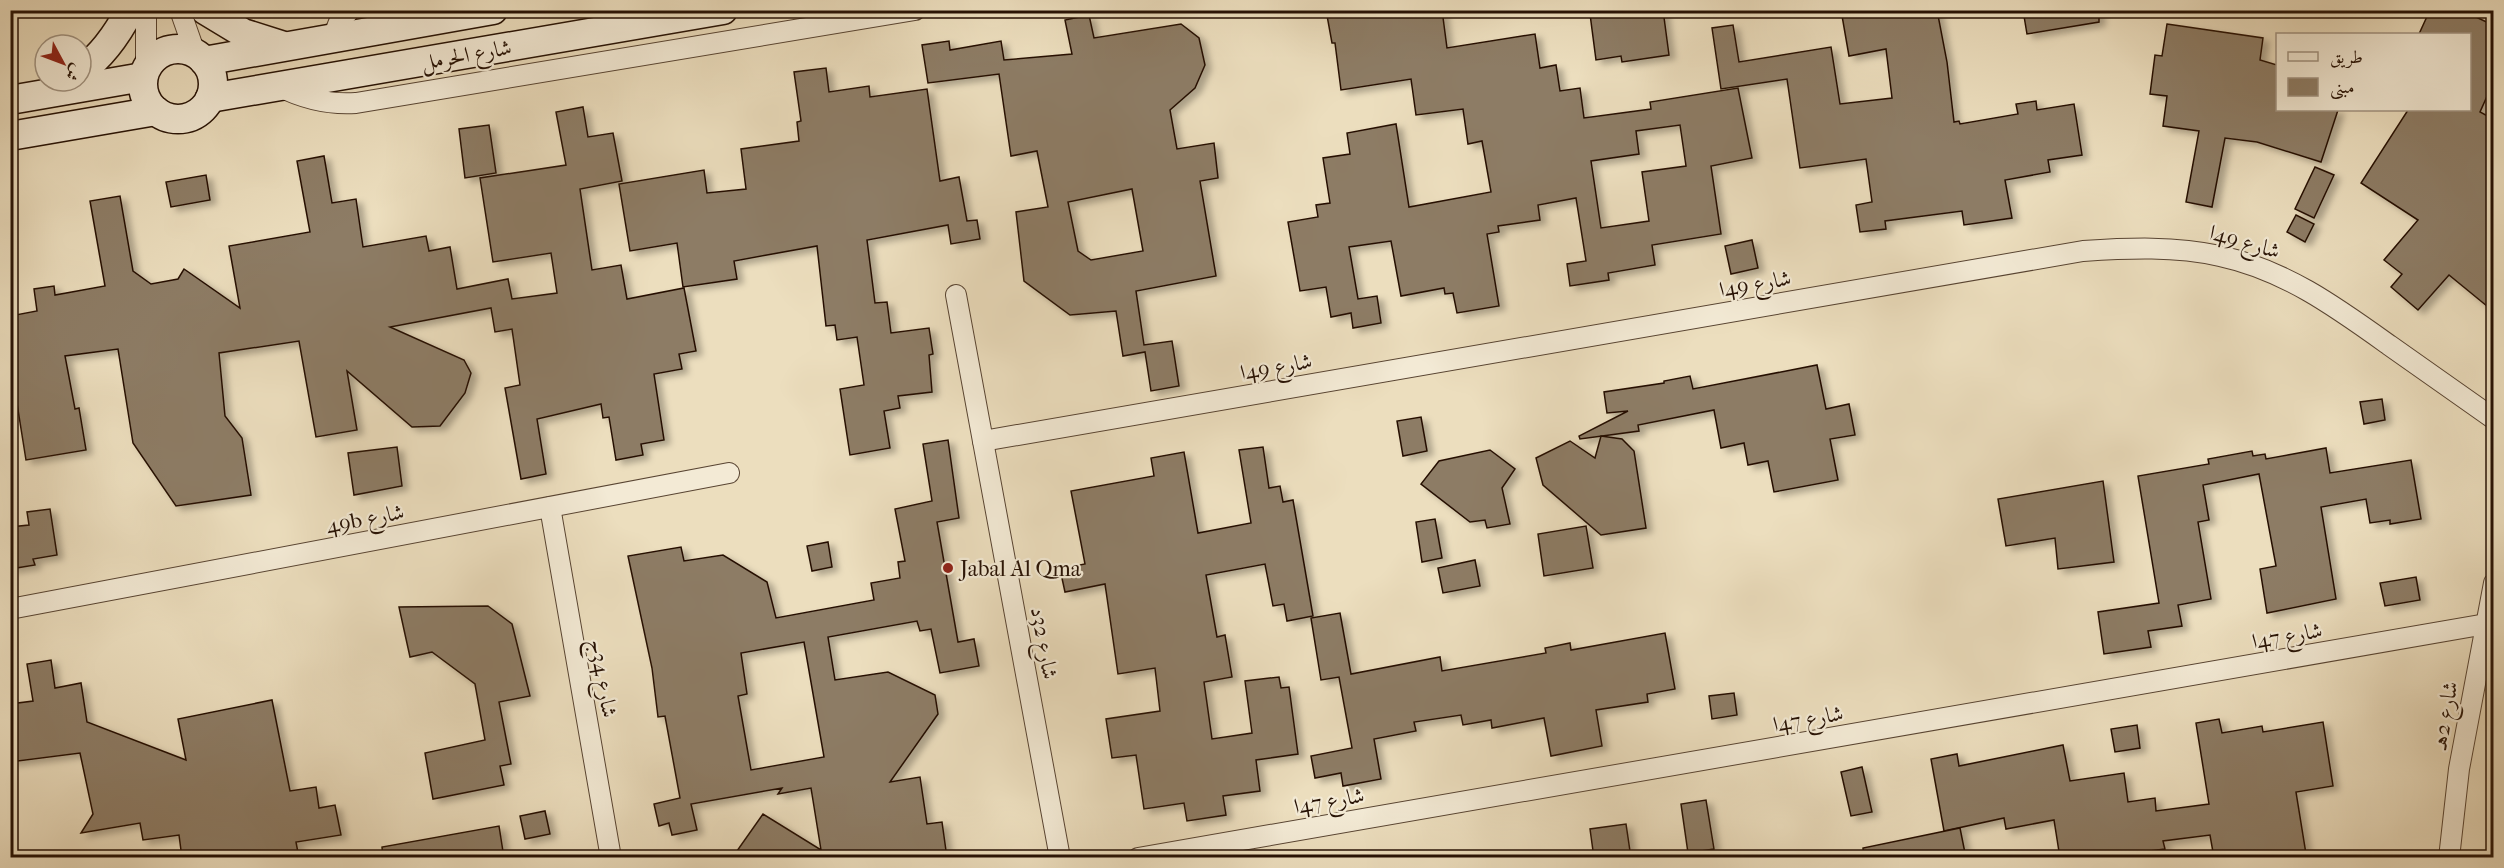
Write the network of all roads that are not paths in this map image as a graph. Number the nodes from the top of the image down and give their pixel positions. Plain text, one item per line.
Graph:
1 (130, 10) edge
2 (146, 10) edge
3 (180, 10) edge
4 (205, 10) edge
5 (350, 10) edge
6 (493, 10) edge
7 (723, 10) edge
8 (915, 10) edge
9 (332, 40) junction
10 (289, 47) junction
11 (200, 57) junction
12 (93, 59) edge
13 (145, 73) junction
14 (93, 81) edge
15 (278, 86) junction
16 (35, 93) edge
17 (210, 98) junction
18 (10, 100) edge
19 (156, 111) junction
20 (10, 136) edge
21 (956, 296) dead end
22 (2493, 419) edge
23 (984, 441) junction
24 (729, 473) dead end
25 (550, 507) junction
26 (2493, 583) edge
27 (10, 609) edge
28 (2486, 624) junction
29 (611, 858) edge
30 (1060, 858) edge
31 (1138, 858) edge
32 (2449, 858) edge

1 - 12 street
2 - 13 street
3 - 11 street
4 - 10 street
5 - 9 street
6 - 9 street, شارع الحرمل
7 - 15 street, شارع الحرمل
8 - 15 street
9 - 10 street, شارع الحرمل
10 - 11 street, شارع الحرمل
11 - 13 street
11 - 17 street
13 - 14 street
13 - 19 street
15 - 17 street, شارع الحرمل
16 - 18 street
17 - 19 street
19 - 20 street
21 - 23 street, شارع 32د
22 - 23 street, شارع 49ا
23 - 30 street, شارع 32د
24 - 25 street, 49b شارع
25 - 27 street, 49b شارع
25 - 29 street, شارع 34ج
26 - 28 street, شارع 2هـ
28 - 31 street, شارع 47ا
28 - 32 street, شارع 2هـ

